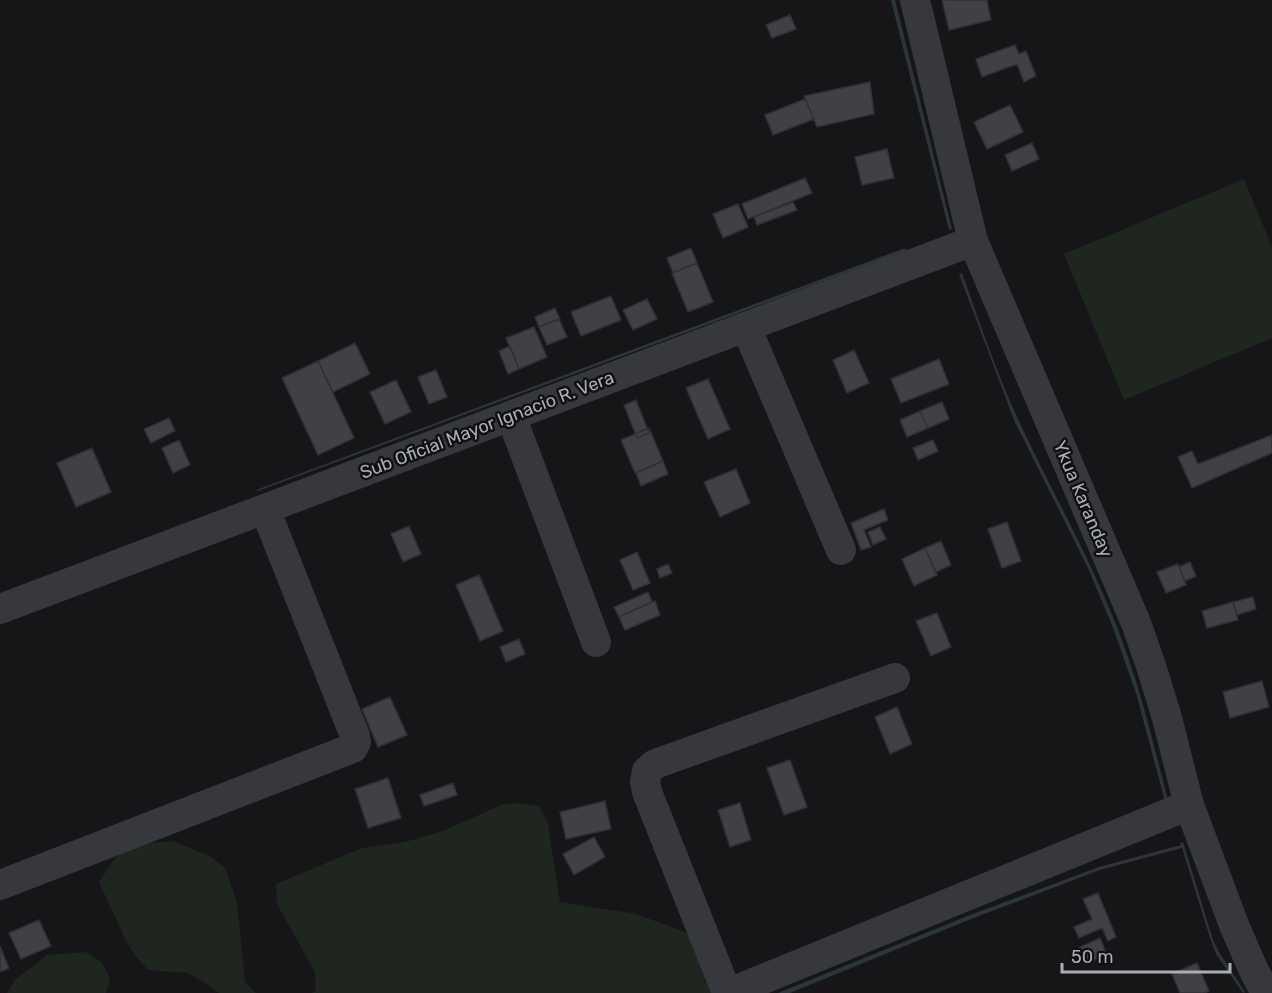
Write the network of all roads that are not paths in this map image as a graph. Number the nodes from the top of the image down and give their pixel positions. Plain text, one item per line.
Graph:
1 (915, 0) edge
2 (973, 241) junction
3 (746, 327) junction
4 (511, 416) junction
5 (265, 509) junction
6 (841, 550) dead end
7 (0, 609) edge
8 (596, 642) dead end
9 (895, 678) dead end
10 (1189, 805) junction
11 (0, 885) edge
12 (728, 993) edge
13 (1266, 993) edge

1 - 2 street, Ykua Karanday
2 - 3 street, Sub Oficial Mayor Ignacio R. Vera
2 - 10 street, Ykua Karanday
3 - 4 street, Sub Oficial Mayor Ignacio R. Vera
3 - 6 street
4 - 5 street, Sub Oficial Mayor Ignacio R. Vera
4 - 8 street
5 - 7 street, Sub Oficial Mayor Ignacio R. Vera
5 - 11 street
9 - 12 street
10 - 12 street
10 - 13 street, Ykua Karanday

